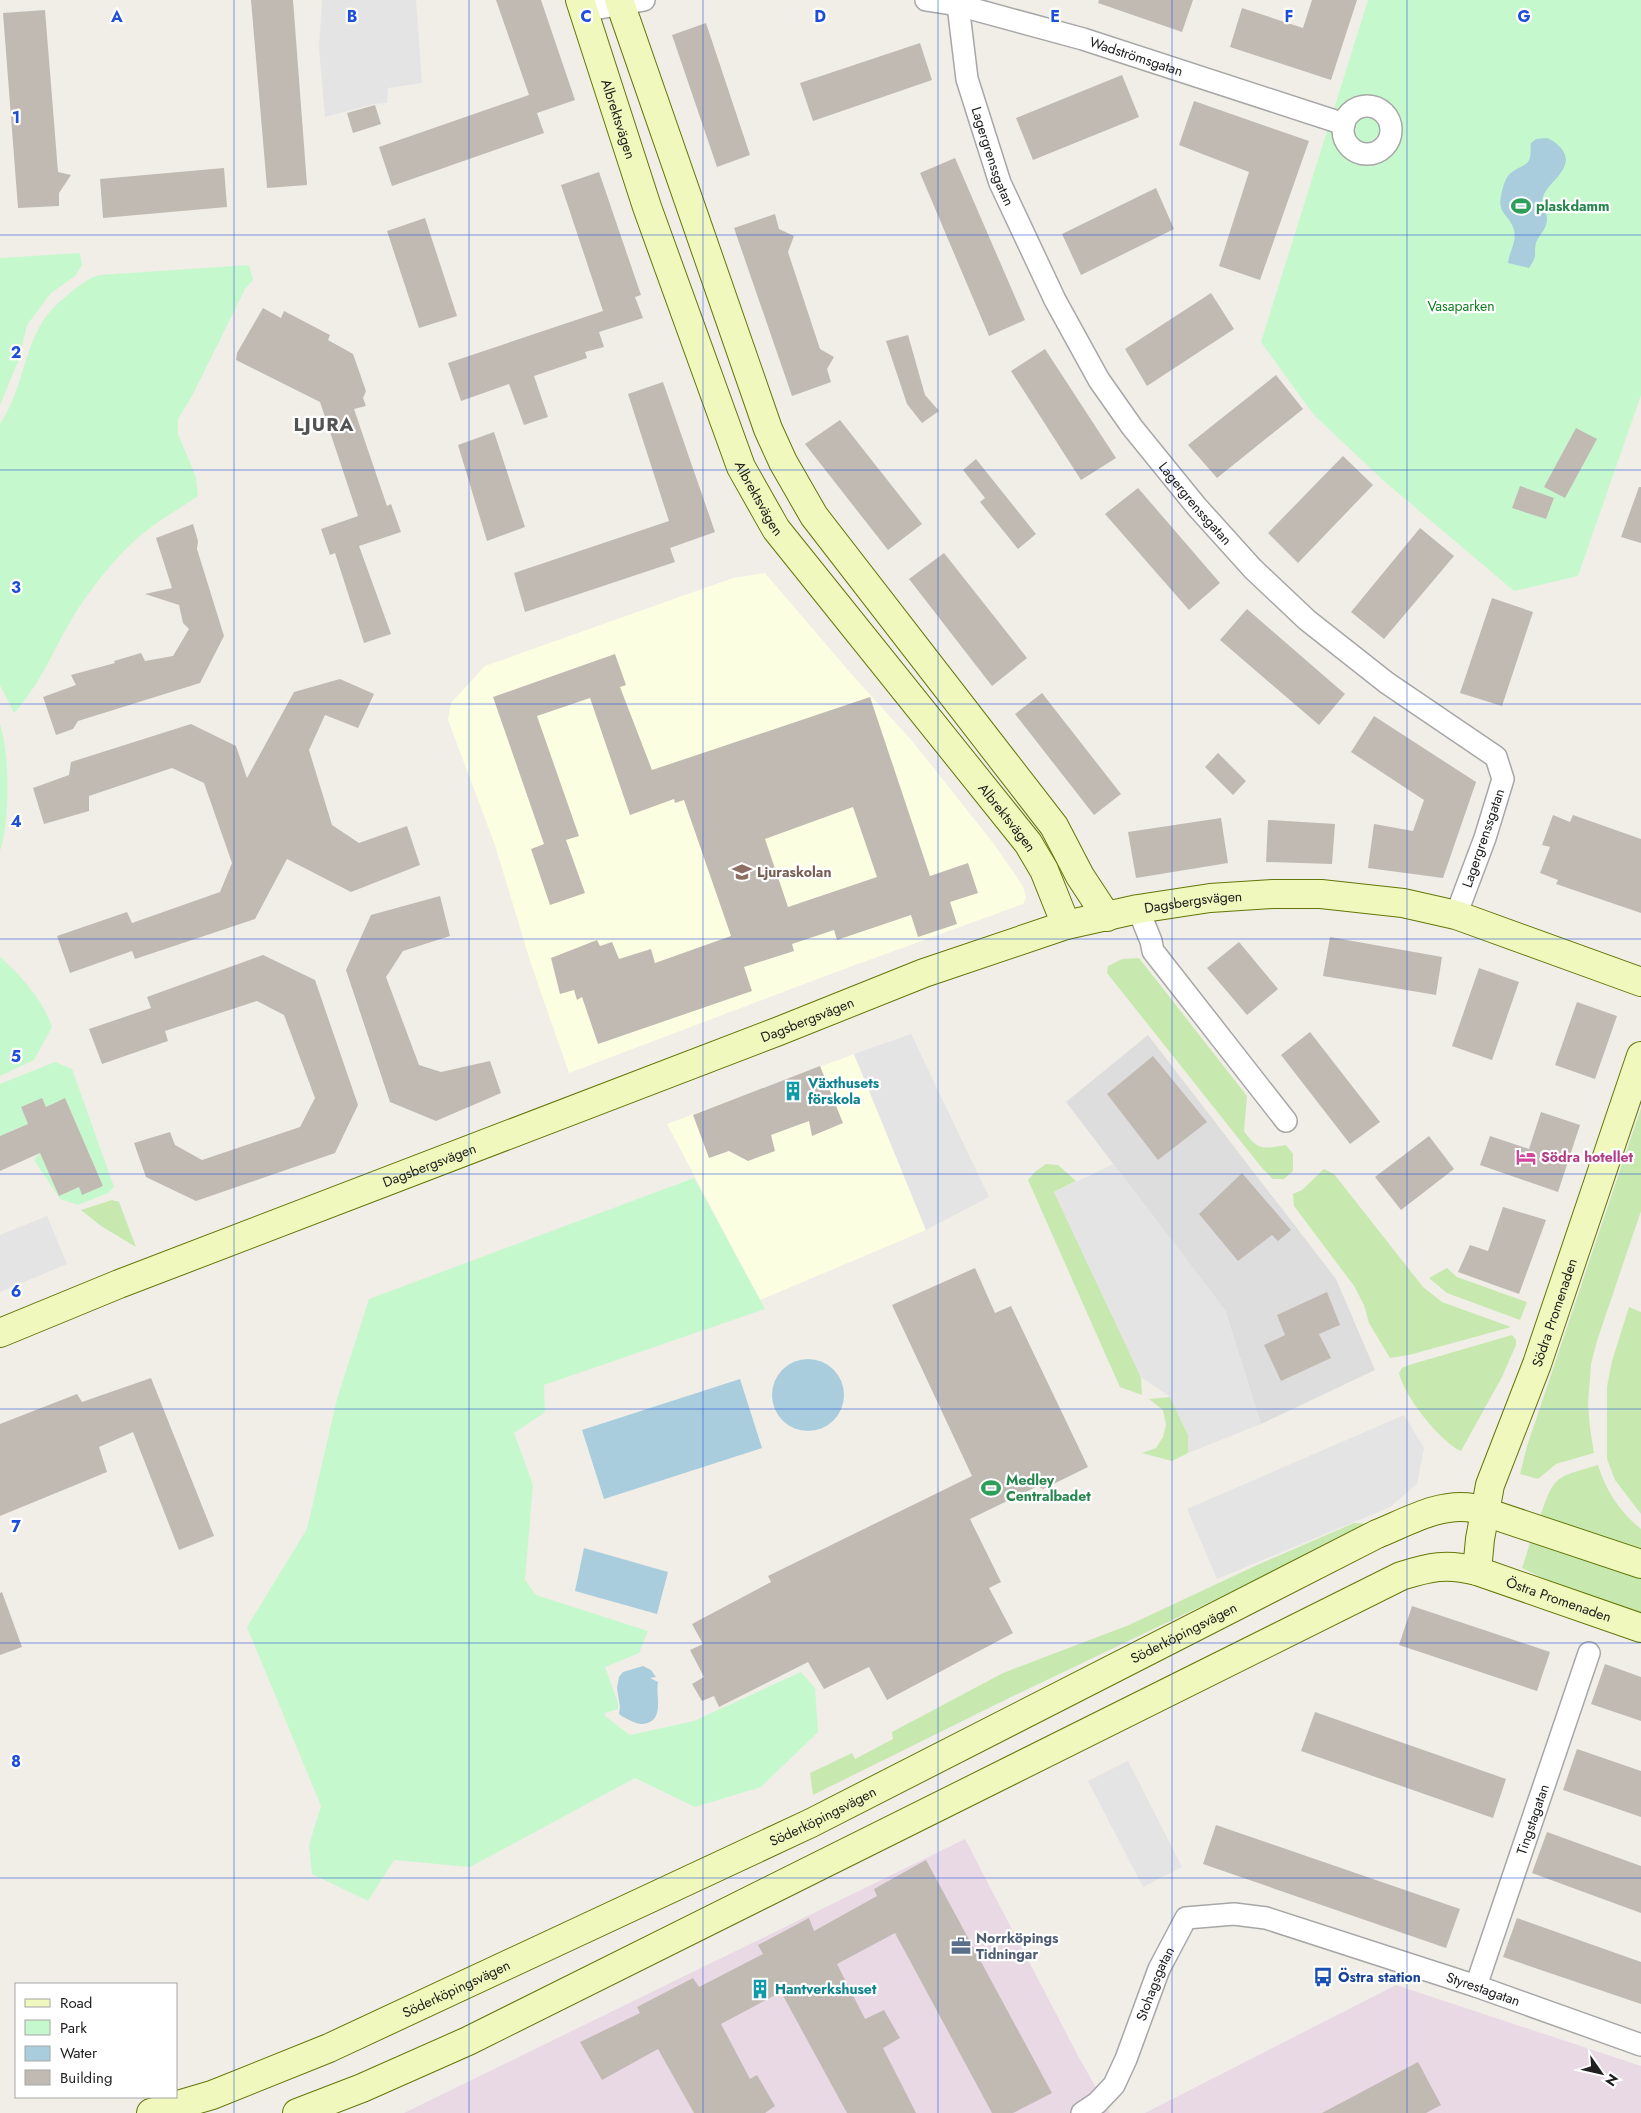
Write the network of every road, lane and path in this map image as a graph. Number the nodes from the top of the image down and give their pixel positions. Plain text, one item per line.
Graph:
1 (926, 0) edge
2 (628, 1) edge
3 (582, 5) edge
4 (958, 5) junction
5 (1344, 124) dead end
6 (1138, 909) junction
7 (1456, 915) junction
8 (1107, 917) junction
9 (1066, 926) junction
10 (1641, 982) edge
11 (1641, 1056) edge
12 (1286, 1121) dead end
13 (0, 1334) edge
14 (1484, 1511) junction
15 (1641, 1564) edge
16 (1477, 1571) junction
17 (1641, 1628) edge
18 (1589, 1653) dead end
19 (1266, 1918) joint
20 (1476, 1986) junction
21 (1641, 2045) edge
22 (151, 2113) edge
23 (297, 2113) edge
24 (1082, 2113) edge

1 - 4 street, Wadströmsgatan
2 - 3 street
2 - 8 main road
3 - 9 main road, Albrektsvägen
4 - 5 street, Wadströmsgatan
4 - 7 street, Lagergrenssgatan
6 - 7 main road, Dagsbergsvägen
6 - 8 main road, Dagsbergsvägen
6 - 12 street
7 - 10 main road, Dagsbergsvägen
8 - 9 main road, Dagsbergsvägen
9 - 13 main road, Dagsbergsvägen
11 - 14 main road, Södra Promenaden
14 - 15 main road
14 - 16 main road, Södra Promenaden
14 - 22 main road, Söderköpingsvägen
16 - 17 main road, Östra Promenaden
16 - 23 main road
18 - 20 street, Tingstagatan
19 - 20 street, Styrestagatan
19 - 24 street, Stohagsgatan
20 - 21 street, Styrestagatan

